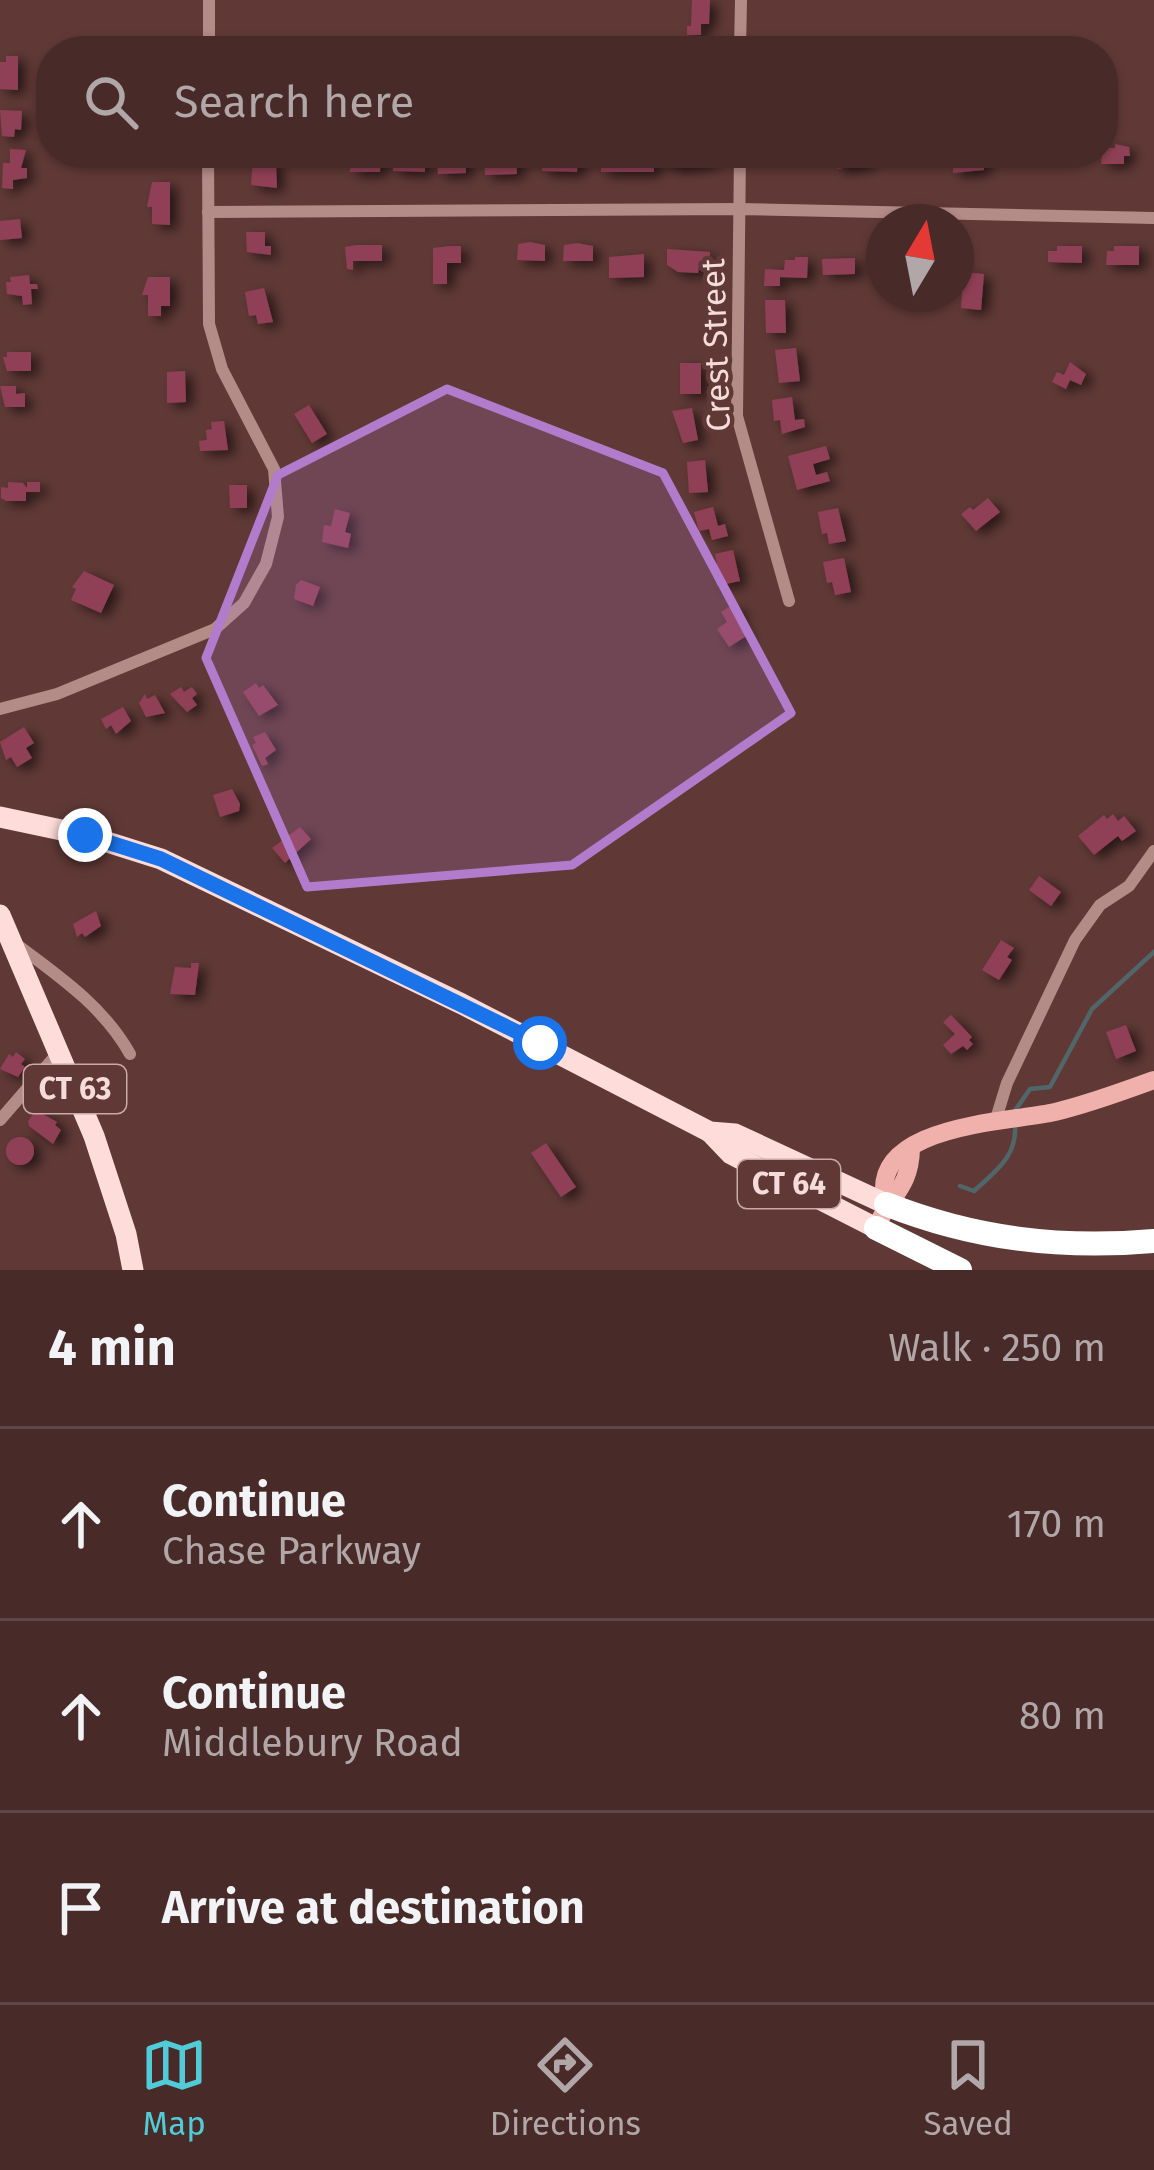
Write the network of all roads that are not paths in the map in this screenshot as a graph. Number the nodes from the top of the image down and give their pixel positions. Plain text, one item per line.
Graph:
1 (208, 0) edge
2 (741, 0) edge
3 (208, 36) edge
4 (740, 36) edge
5 (208, 168) edge
6 (740, 168) edge
7 (740, 209) junction
8 (208, 212) junction
9 (1154, 218) edge
10 (789, 601) dead end
11 (0, 709) edge
12 (0, 817) edge
13 (1154, 851) edge
14 (0, 915) edge
15 (16, 944) junction
16 (59, 1052) junction
17 (130, 1054) dead end
18 (1154, 1080) edge
19 (0, 1120) edge
20 (1008, 1120) junction
21 (881, 1216) junction
22 (1154, 1241) edge
23 (133, 1270) edge
24 (960, 1270) edge

1 - 3 street
2 - 4 street
5 - 8 street
6 - 7 street, Crest Street
7 - 8 street
7 - 9 street
7 - 10 street, Crest Street
8 - 11 street
12 - 21 main road, CT 64
13 - 20 street
14 - 15 main road, CT 63
15 - 16 main road, CT 63
15 - 17 street
16 - 19 street
16 - 23 main road, CT 63
18 - 20 main road
20 - 21 main road
21 - 22 highway, CT 64
21 - 24 highway, CT 64

